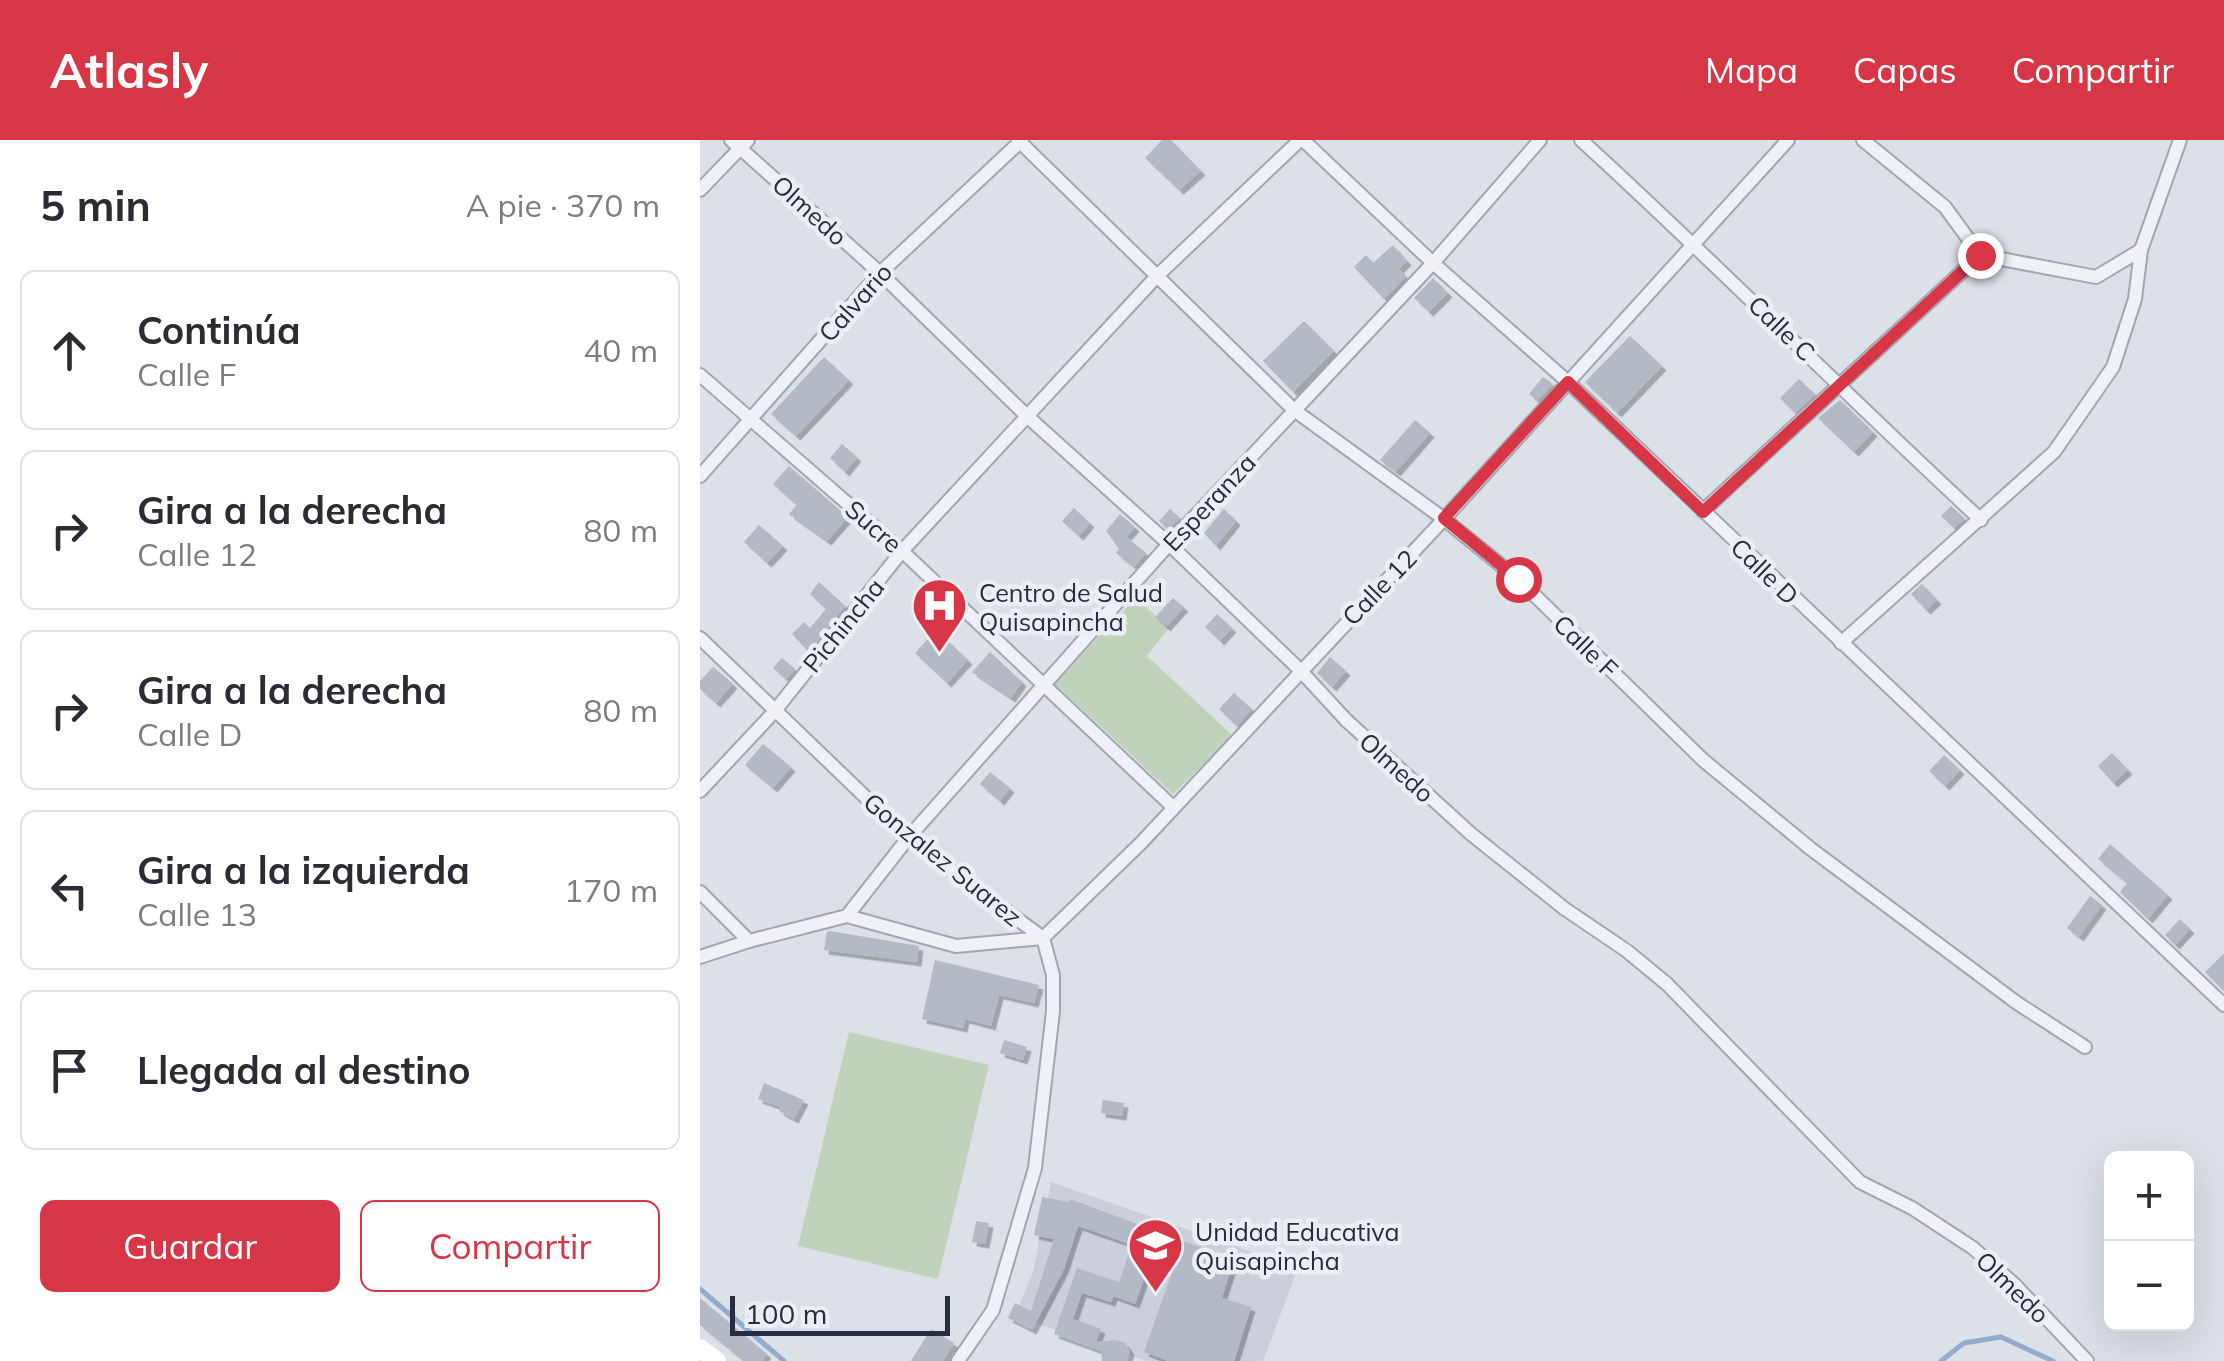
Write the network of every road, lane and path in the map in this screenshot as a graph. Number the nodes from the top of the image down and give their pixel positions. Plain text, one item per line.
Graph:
1 (1302, 140) edge
2 (1540, 140) edge
3 (1582, 140) edge
4 (1788, 140) edge
5 (1863, 140) edge
6 (2180, 140) edge
7 (1020, 141) edge
8 (740, 143) edge
9 (700, 190) edge
10 (1694, 243) junction
11 (2141, 250) junction
12 (1980, 255) junction
13 (1432, 262) junction
14 (880, 272) junction
15 (1157, 276) junction
16 (700, 375) edge
17 (1568, 382) junction
18 (1841, 385) junction
19 (1294, 410) junction
20 (1028, 417) junction
21 (750, 419) junction
22 (700, 476) edge
23 (1703, 512) junction
24 (1444, 518) junction
25 (1980, 520) junction
26 (1169, 544) junction
27 (902, 552) junction
28 (700, 638) edge
29 (1841, 643) junction
30 (1300, 670) junction
31 (1045, 686) junction
32 (774, 712) junction
33 (700, 790) edge
34 (1173, 807) junction
35 (908, 838) junction
36 (700, 892) edge
37 (847, 916) junction
38 (1043, 938) junction
39 (749, 941) junction
40 (700, 957) edge
41 (2224, 1005) edge
42 (2085, 1047) dead end
43 (700, 1348) edge
44 (716, 1361) edge
45 (958, 1361) edge
46 (2087, 1361) edge

1 - 13 street, Calle D
1 - 15 street, Pichincha
2 - 13 street, Esperanza
3 - 10 street, Calle C
4 - 10 street, Calle 12
5 - 12 street
6 - 11 street
7 - 14 street, Calvario
7 - 15 street, Calle F
8 - 9 street
8 - 14 street, Olmedo
10 - 17 street, Calle 12
10 - 18 street, Calle C
11 - 12 street
11 - 25 street
12 - 18 street
13 - 17 street, Calle D
13 - 19 street, Esperanza
14 - 20 street, Olmedo
14 - 21 street, Calvario
15 - 19 street, Calle F
15 - 20 street, Pichincha
16 - 21 street, Sucre
17 - 23 street, Calle D
17 - 24 street, Calle 12
18 - 23 street
18 - 25 street, Calle C
19 - 24 street, Calle F
19 - 26 street, Esperanza
20 - 26 street, Olmedo
20 - 27 street, Pichincha
21 - 22 street, Calvario
21 - 27 street, Sucre
23 - 29 street, Calle D
24 - 30 street, Calle 12
24 - 42 street, Calle F
25 - 29 street
26 - 30 street, Olmedo
26 - 31 street, Esperanza
27 - 31 street, Sucre
27 - 32 street, Pichincha
28 - 32 street, Gonzalez Suarez
29 - 41 street, Calle D
30 - 34 street, Calle 12
30 - 46 street, Olmedo
31 - 34 street, Sucre
31 - 35 street, Esperanza
32 - 33 street, Pichincha
32 - 35 street, Gonzalez Suarez
34 - 38 street, Calle 12
35 - 37 street, Esperanza
35 - 38 street, Gonzalez Suarez
36 - 39 street
37 - 38 street
37 - 39 street
38 - 45 street, Gonzalez Suarez
39 - 40 street
43 - 44 street

